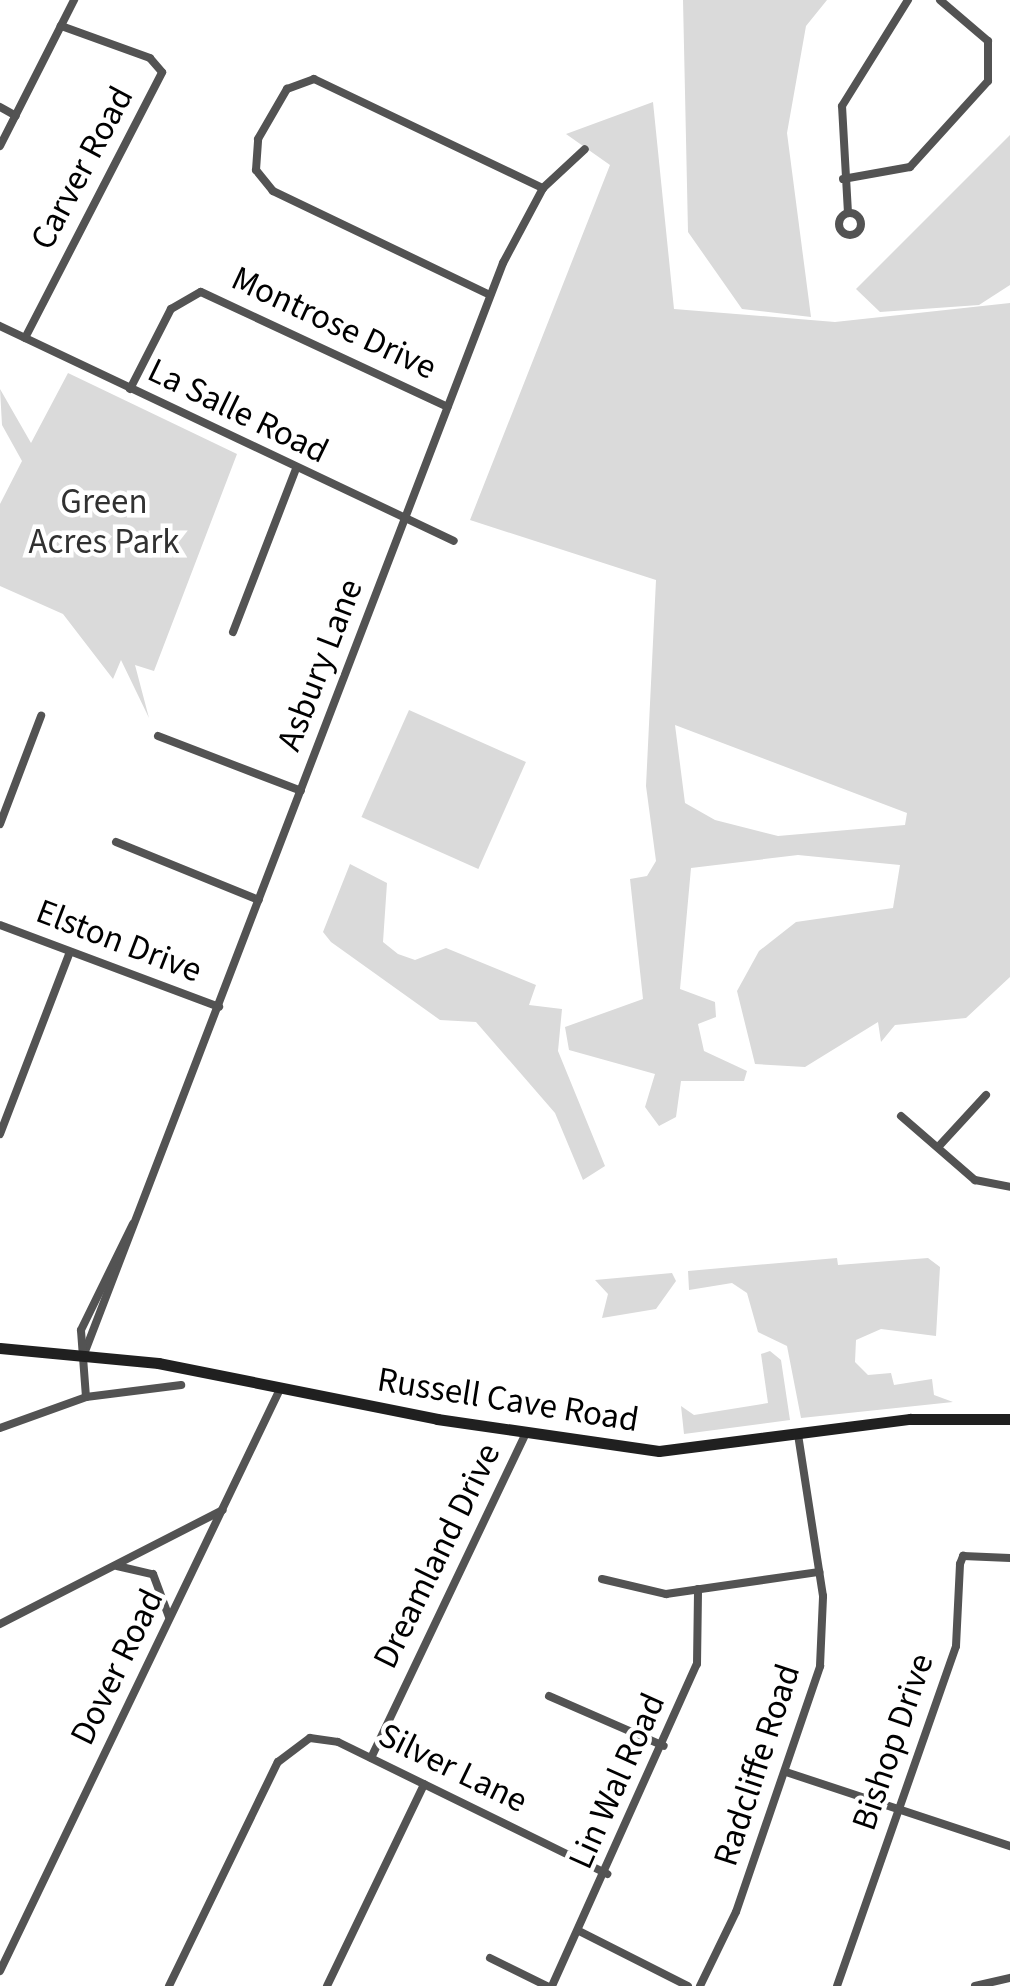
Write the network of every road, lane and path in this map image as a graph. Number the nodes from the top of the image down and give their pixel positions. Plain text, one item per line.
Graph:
1 (74, 0) edge
2 (908, 0) edge
3 (940, 0) edge
4 (61, 26) junction
5 (0, 108) edge
6 (16, 116) junction
7 (0, 146) edge
8 (584, 148) dead end
9 (843, 179) junction
10 (544, 188) junction
11 (848, 213) dead end
12 (490, 294) junction
13 (0, 326) edge
14 (25, 338) junction
15 (130, 389) junction
16 (448, 407) junction
17 (295, 470) junction
18 (405, 521) junction
19 (454, 541) dead end
20 (233, 632) dead end
21 (41, 716) dead end
22 (158, 736) dead end
23 (301, 791) junction
24 (0, 824) edge
25 (116, 842) dead end
26 (259, 900) junction
27 (0, 925) edge
28 (70, 952) junction
29 (218, 1007) junction
30 (986, 1095) dead end
31 (901, 1116) dead end
32 (0, 1134) edge
33 (940, 1145) junction
34 (1010, 1187) edge
35 (136, 1220) junction
36 (0, 1348) edge
37 (84, 1354) junction
38 (182, 1385) dead end
39 (281, 1387) junction
40 (86, 1396) junction
41 (1010, 1419) edge
42 (0, 1428) edge
43 (526, 1433) junction
44 (798, 1434) junction
45 (224, 1509) junction
46 (1010, 1558) edge
47 (112, 1567) junction
48 (819, 1572) junction
49 (602, 1579) dead end
50 (698, 1589) junction
51 (0, 1624) edge
52 (167, 1626) junction
53 (549, 1696) dead end
54 (664, 1746) junction
55 (371, 1758) junction
56 (786, 1772) junction
57 (424, 1784) junction
58 (899, 1809) junction
59 (1010, 1846) edge
60 (607, 1874) junction
61 (579, 1930) junction
62 (4, 1958) edge
63 (490, 1958) dead end
64 (0, 1971) edge
65 (1010, 1978) edge
66 (169, 1986) edge
67 (327, 1986) edge
68 (549, 1986) edge
69 (688, 1986) edge
70 (700, 1986) edge
71 (837, 1986) edge
72 (975, 1986) edge

1 - 4 street
2 - 9 street
3 - 9 street
4 - 6 street
4 - 14 street, Carver Road
5 - 6 street
6 - 7 street
8 - 10 street, Asbury Lane
9 - 11 street
10 - 12 street, Asbury Lane
10 - 12 street
12 - 16 street, Asbury Lane
13 - 14 street, La Salle Road
14 - 15 street, La Salle Road
15 - 16 street, Montrose Drive
15 - 17 street, La Salle Road
16 - 18 street, Asbury Lane
17 - 18 street, La Salle Road
17 - 20 street
18 - 19 street, La Salle Road
18 - 23 street, Asbury Lane
21 - 24 street
22 - 23 street
23 - 26 street, Asbury Lane
25 - 26 street
26 - 29 street, Asbury Lane
27 - 28 street, Elston Drive
28 - 29 street, Elston Drive
28 - 32 street
29 - 35 street, Asbury Lane
30 - 33 street
31 - 33 street
33 - 34 street
35 - 37 street, Asbury Lane
35 - 37 street, Asbury Lane
36 - 37 main road, Russell Cave Road
37 - 39 main road, Russell Cave Road
37 - 40 street
38 - 40 street
39 - 43 main road, Russell Cave Road
39 - 45 street, Dover Road
40 - 42 street
41 - 44 main road, Russell Cave Road
43 - 44 main road, Russell Cave Road
43 - 55 street, Dreamland Drive
44 - 48 street, Radcliffe Road
45 - 47 street
45 - 52 street, Dover Road
46 - 58 street, Bishop Drive
47 - 51 street
47 - 52 street
48 - 50 street
48 - 56 street, Radcliffe Road
49 - 50 street
50 - 54 street, Lin Wal Road
52 - 62 street, Dover Road
53 - 54 street
54 - 60 street, Lin Wal Road
55 - 57 street, Silver Lane
55 - 66 street, Silver Lane
56 - 58 street
56 - 70 street, Radcliffe Road
57 - 60 street, Silver Lane
57 - 67 street
58 - 59 street
58 - 71 street, Bishop Drive
60 - 61 street, Lin Wal Road
61 - 68 street, Lin Wal Road
61 - 69 street
62 - 64 street, Dover Road
63 - 68 street
65 - 72 street

